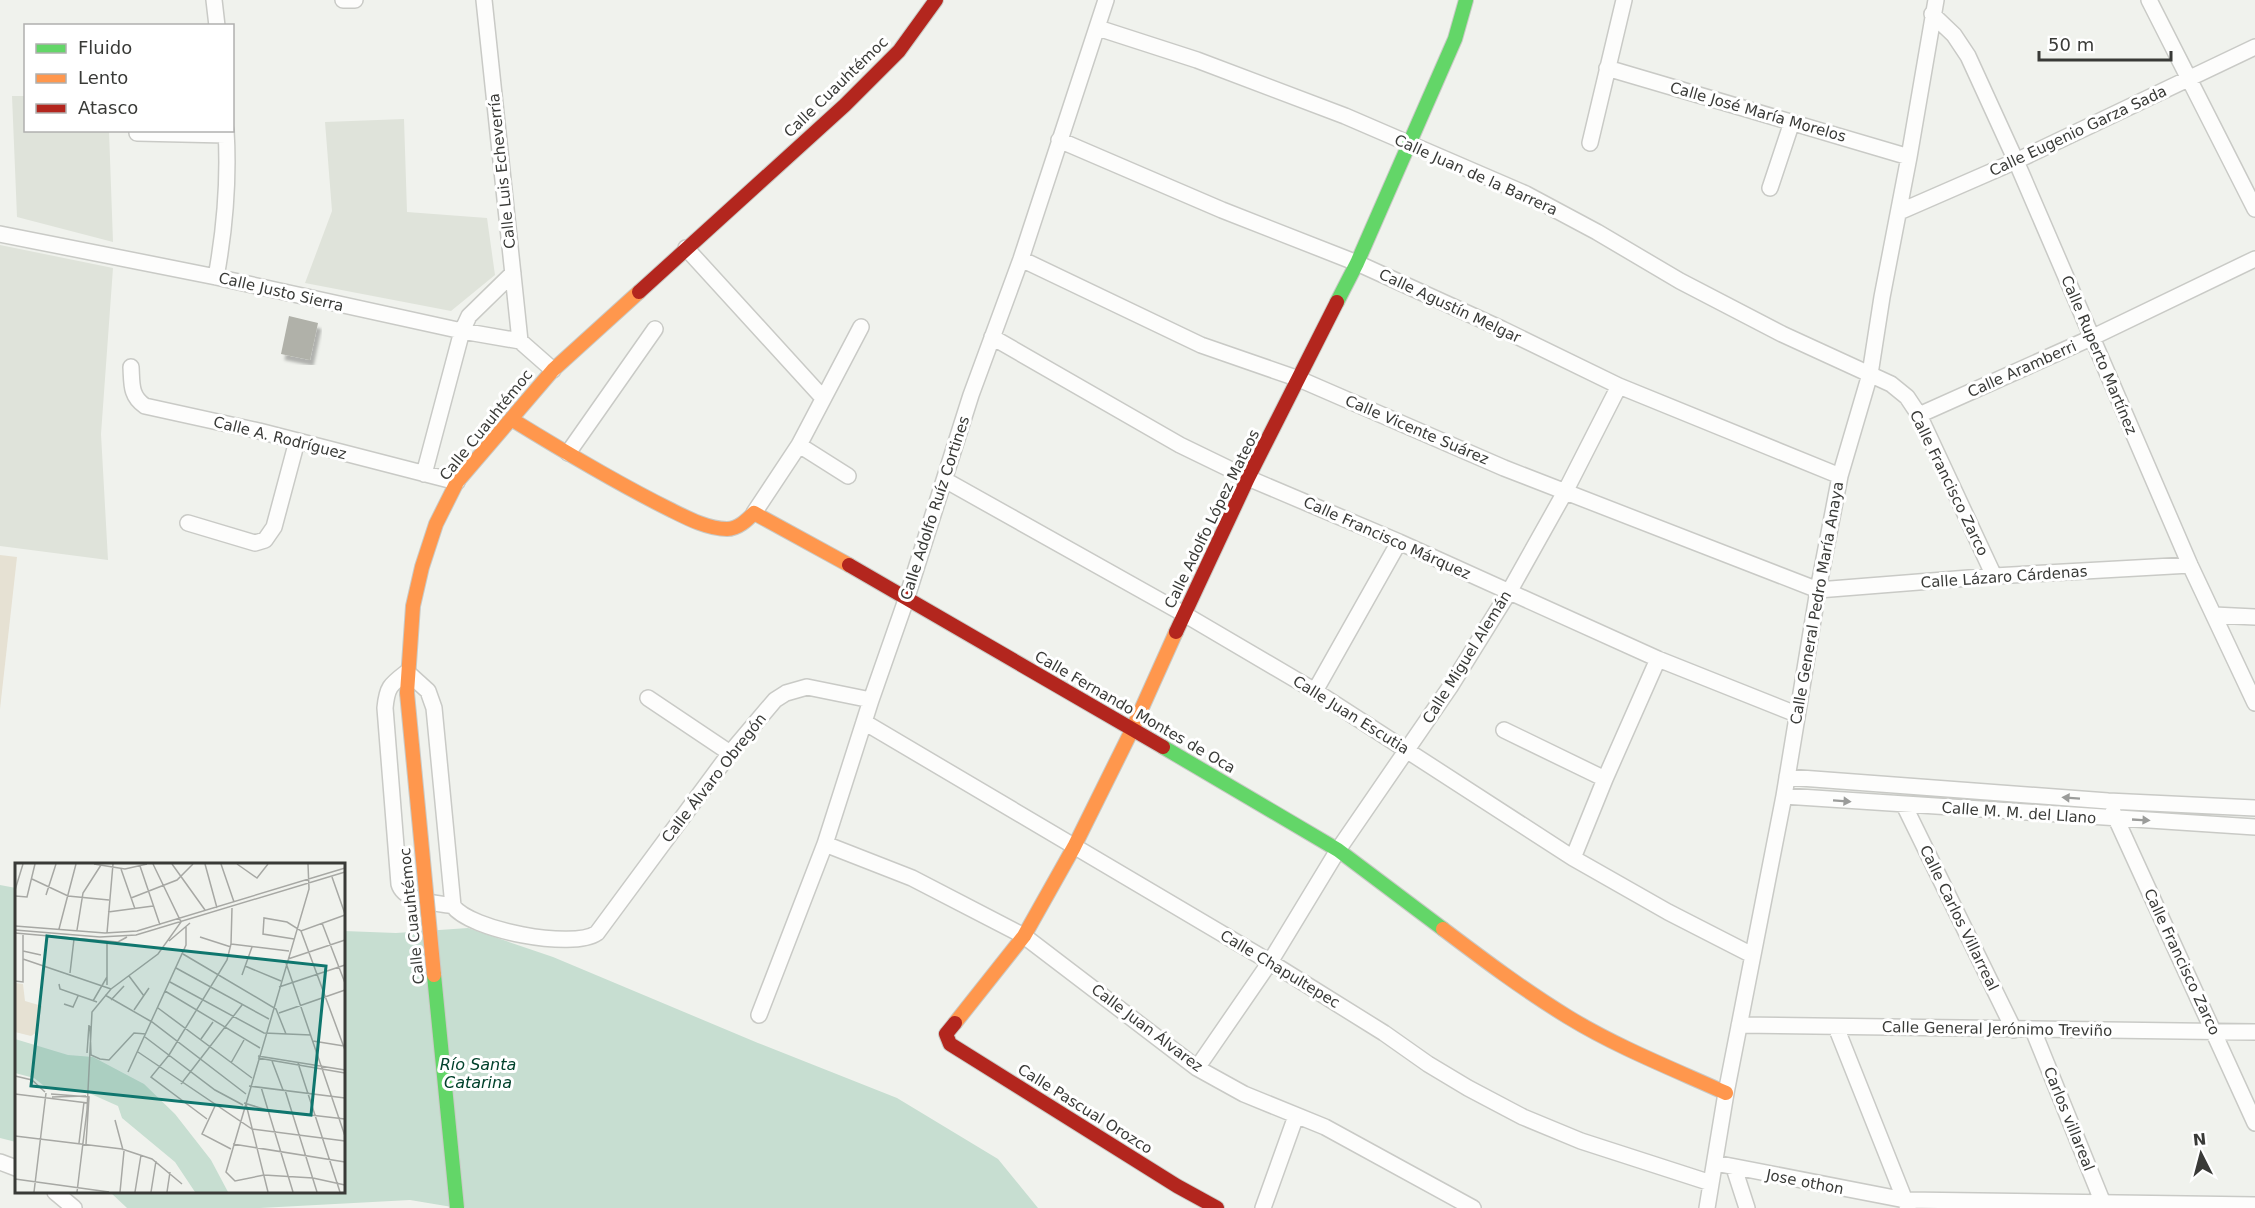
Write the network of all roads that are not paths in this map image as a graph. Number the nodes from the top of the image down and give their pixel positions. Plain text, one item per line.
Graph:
1 (214, 0) edge
2 (343, 0) edge
3 (355, 0) edge
4 (484, 0) edge
5 (936, 0) edge
6 (1106, 0) edge
7 (1466, 0) edge
8 (1624, 0) edge
9 (2150, 0) edge
10 (1934, 7) edge
11 (217, 24) edge
12 (1098, 28) junction
13 (2255, 47) edge
14 (1607, 68) junction
15 (2189, 79) junction
16 (1792, 122) junction
17 (137, 133) dead end
18 (226, 133) edge
19 (1059, 140) junction
20 (1590, 143) dead end
21 (1409, 144) junction
22 (1909, 157) junction
23 (2016, 160) junction
24 (1770, 188) dead end
25 (2255, 209) edge
26 (1899, 212) junction
27 (0, 234) edge
28 (686, 248) junction
29 (1022, 259) junction
30 (2255, 259) edge
31 (1357, 263) junction
32 (513, 273) junction
33 (216, 277) junction
34 (861, 327) dead end
35 (655, 329) dead end
36 (462, 331) junction
37 (992, 337) junction
38 (2091, 338) junction
39 (520, 341) junction
40 (131, 367) dead end
41 (553, 370) junction
42 (1870, 374) junction
43 (1299, 379) junction
44 (1619, 386) junction
45 (823, 398) junction
46 (1919, 415) junction
47 (511, 418) junction
48 (297, 441) junction
49 (799, 445) junction
50 (568, 453) junction
51 (424, 474) junction
52 (848, 476) dead end
53 (1840, 476) junction
54 (1248, 478) junction
55 (945, 480) junction
56 (457, 482) junction
57 (1565, 492) junction
58 (754, 513) junction
59 (188, 523) dead end
60 (1399, 542) junction
61 (2190, 565) junction
62 (1994, 576) junction
63 (1818, 590) junction
64 (1509, 592) junction
65 (907, 597) junction
66 (1184, 614) junction
67 (2214, 615) junction
68 (2255, 617) edge
69 (1658, 659) junction
70 (407, 672) junction
71 (1315, 691) junction
72 (648, 698) dead end
73 (871, 700) junction
74 (2255, 703) edge
75 (1796, 714) junction
76 (864, 722) junction
77 (1132, 730) junction
78 (1504, 730) dead end
79 (1408, 751) junction
80 (730, 753) junction
81 (1787, 777) junction
82 (1605, 779) junction
83 (1784, 796) junction
84 (2108, 801) junction
85 (1904, 805) junction
86 (2255, 808) edge
87 (2116, 819) junction
88 (2255, 827) edge
89 (825, 844) junction
90 (1074, 846) junction
91 (1338, 850) junction
92 (1573, 858) junction
93 (453, 906) junction
94 (1024, 936) junction
95 (1752, 955) junction
96 (1270, 962) junction
97 (759, 1015) dead end
98 (1739, 1025) junction
99 (1836, 1027) junction
100 (948, 1030) joint
101 (2014, 1030) junction
102 (2033, 1030) junction
103 (2214, 1032) junction
104 (2255, 1032) edge
105 (1197, 1068) junction
106 (1726, 1093) junction
107 (1296, 1116) junction
108 (2255, 1124) edge
109 (0, 1162) edge
110 (1715, 1163) junction
111 (15, 1168) edge
112 (1734, 1168) junction
113 (1711, 1184) junction
114 (57, 1193) edge
115 (1906, 1204) edge
116 (2103, 1205) edge
117 (2255, 1205) edge
118 (74, 1208) edge
119 (457, 1208) edge
120 (1217, 1208) edge
121 (1263, 1208) edge
122 (1473, 1208) edge
123 (1707, 1208) edge
124 (1747, 1208) edge

1 - 11 street
2 - 3 street
4 - 32 street, Calle Luis Echeverría
5 - 28 street, Calle Cuauhtémoc
6 - 12 street, Calle Adolfo Ruíz Cortines
7 - 21 street, Calle Adolfo López Mateos
8 - 14 street
9 - 15 street
10 - 22 street, Calle General Pedro María Anaya
10 - 23 street, Calle Ruperto Martínez
12 - 19 street, Calle Adolfo Ruíz Cortines
12 - 21 street, Calle Juan de la Barrera
13 - 15 street, Calle Eugenio Garza Sada
14 - 16 street, Calle José María Morelos
14 - 20 street
15 - 23 street, Calle Eugenio Garza Sada
15 - 25 street
16 - 22 street, Calle José María Morelos
16 - 24 street
17 - 18 street
18 - 33 street
19 - 29 street, Calle Adolfo Ruíz Cortines
19 - 31 street, Calle Agustín Melgar
21 - 31 street, Calle Adolfo López Mateos
21 - 42 street, Calle Juan de la Barrera
22 - 26 street, Calle General Pedro María Anaya
23 - 26 street, Calle Eugenio Garza Sada
23 - 38 street, Calle Ruperto Martínez
26 - 42 street, Calle General Pedro María Anaya
27 - 33 street, Calle Justo Sierra
28 - 41 street, Calle Cuauhtémoc
28 - 45 street
29 - 37 street, Calle Adolfo Ruíz Cortines
29 - 43 street, Calle Vicente Suárez
30 - 38 street, Calle Aramberri
31 - 43 street, Calle Adolfo López Mateos
31 - 44 street, Calle Agustín Melgar
32 - 36 street
32 - 39 street, Calle Luis Echeverría
33 - 36 street, Calle Justo Sierra
34 - 45 street
35 - 50 street
36 - 39 street, Calle Justo Sierra
36 - 51 street
37 - 54 street, Calle Francisco Márquez
37 - 55 street, Calle Adolfo Ruíz Cortines
38 - 46 street, Calle Aramberri
38 - 61 street, Calle Ruperto Martínez
39 - 41 street
40 - 48 street, Calle A. Rodríguez
41 - 47 street, Calle Cuauhtémoc
42 - 46 street, Calle Francisco Zarco
42 - 53 street, Calle General Pedro María Anaya
43 - 54 street, Calle Adolfo López Mateos
43 - 57 street, Calle Vicente Suárez
44 - 53 street, Calle Agustín Melgar
44 - 57 street, Calle Miguel Alemán
45 - 49 street
46 - 62 street, Calle Francisco Zarco
47 - 50 street
47 - 56 street, Calle Cuauhtémoc
48 - 51 street, Calle A. Rodríguez
48 - 59 street
49 - 52 street
49 - 58 street
50 - 58 street
51 - 56 street, Calle A. Rodríguez
53 - 63 street, Calle General Pedro María Anaya
54 - 60 street, Calle Francisco Márquez
54 - 66 street, Calle Adolfo López Mateos
55 - 65 street, Calle Adolfo Ruíz Cortines
55 - 66 street, Calle Juan Escutia
56 - 70 street, Calle Cuauhtémoc
57 - 63 street, Calle Vicente Suárez
57 - 64 street, Calle Miguel Alemán
58 - 65 street, Calle Fernando Montes de Oca
60 - 64 street, Calle Francisco Márquez
60 - 71 street
61 - 62 street, Calle Lázaro Cárdenas
61 - 67 street, Calle Ruperto Martínez
62 - 63 street, Calle Lázaro Cárdenas
63 - 75 street, Calle General Pedro María Anaya
64 - 69 street, Calle Francisco Márquez
64 - 79 street, Calle Miguel Alemán
65 - 73 street, Calle Adolfo Ruíz Cortines
65 - 77 street, Calle Fernando Montes de Oca
66 - 71 street, Calle Juan Escutia
66 - 77 street, Calle Adolfo López Mateos
67 - 68 street
67 - 74 street, Calle Ruperto Martínez
69 - 75 street, Calle Francisco Márquez
69 - 82 street
70 - 93 street
70 - 93 street
70 - 119 street, Calle Cuauhtémoc, bridge
71 - 79 street, Calle Juan Escutia
72 - 80 street
73 - 76 street, Calle Adolfo Ruíz Cortines
73 - 80 street, Calle Álvaro Obregón
75 - 81 street, Calle General Pedro María Anaya
76 - 89 street, Calle Adolfo Ruíz Cortines
76 - 90 street, Calle Chapultepec
77 - 90 street, Calle Adolfo López Mateos
77 - 91 street, Calle Fernando Montes de Oca
78 - 82 street
79 - 91 street, Calle Miguel Alemán
79 - 92 street, Calle Juan Escutia
80 - 93 street, Calle Álvaro Obregón
81 - 83 street, Calle General Pedro María Anaya
84 -> 81 street, Calle M. M. del Llano
82 - 92 street
83 -> 85 street, Calle M. M. del Llano
83 - 95 street, Calle General Pedro María Anaya
84 - 86 street, Calle M. M. del Llano
84 - 87 street, Calle Francisco Zarco
85 - 87 street, Calle M. M. del Llano
85 - 101 street, Calle Carlos Villarreal
87 -> 88 street, Calle M. M. del Llano
87 - 103 street, Calle Francisco Zarco
89 - 94 street, Calle Juan Álvarez
89 - 97 street, Calle Adolfo Ruíz Cortines
90 - 94 street, Calle Adolfo López Mateos
90 - 96 street, Calle Chapultepec
91 - 96 street, Calle Miguel Alemán
91 - 106 street, Calle Fernando Montes de Oca
92 - 95 street, Calle Juan Escutia
94 - 100 street, Calle Adolfo López Mateos
94 - 105 street, Calle Juan Álvarez
95 - 98 street, Calle General Pedro María Anaya
96 - 105 street, Calle Miguel Alemán
96 - 113 street, Calle Chapultepec
98 - 99 street, Calle General Jerónimo Treviño
98 - 106 street, Calle General Pedro María Anaya
99 - 101 street, Calle General Jerónimo Treviño
99 - 115 street
100 - 120 street, Calle Pascual Orozco
101 - 102 street, Calle General Jerónimo Treviño
102 - 103 street, Calle General Jerónimo Treviño
102 - 116 street, Carlos villareal
103 - 104 street, Calle General Jerónimo Treviño
103 - 108 street, Calle Francisco Zarco
105 - 107 street, Calle Juan Álvarez
106 - 110 street, Calle General Pedro María Anaya
107 - 121 street
107 - 122 street, Calle Juan Álvarez
109 - 111 street
110 - 112 street, Jose othon
110 - 113 street, Calle General Pedro María Anaya
112 - 115 street, Jose othon
112 - 124 street
113 - 123 street, Calle General Pedro María Anaya
114 - 118 street
115 - 116 street, Jose othon
116 - 117 street, Jose othon

